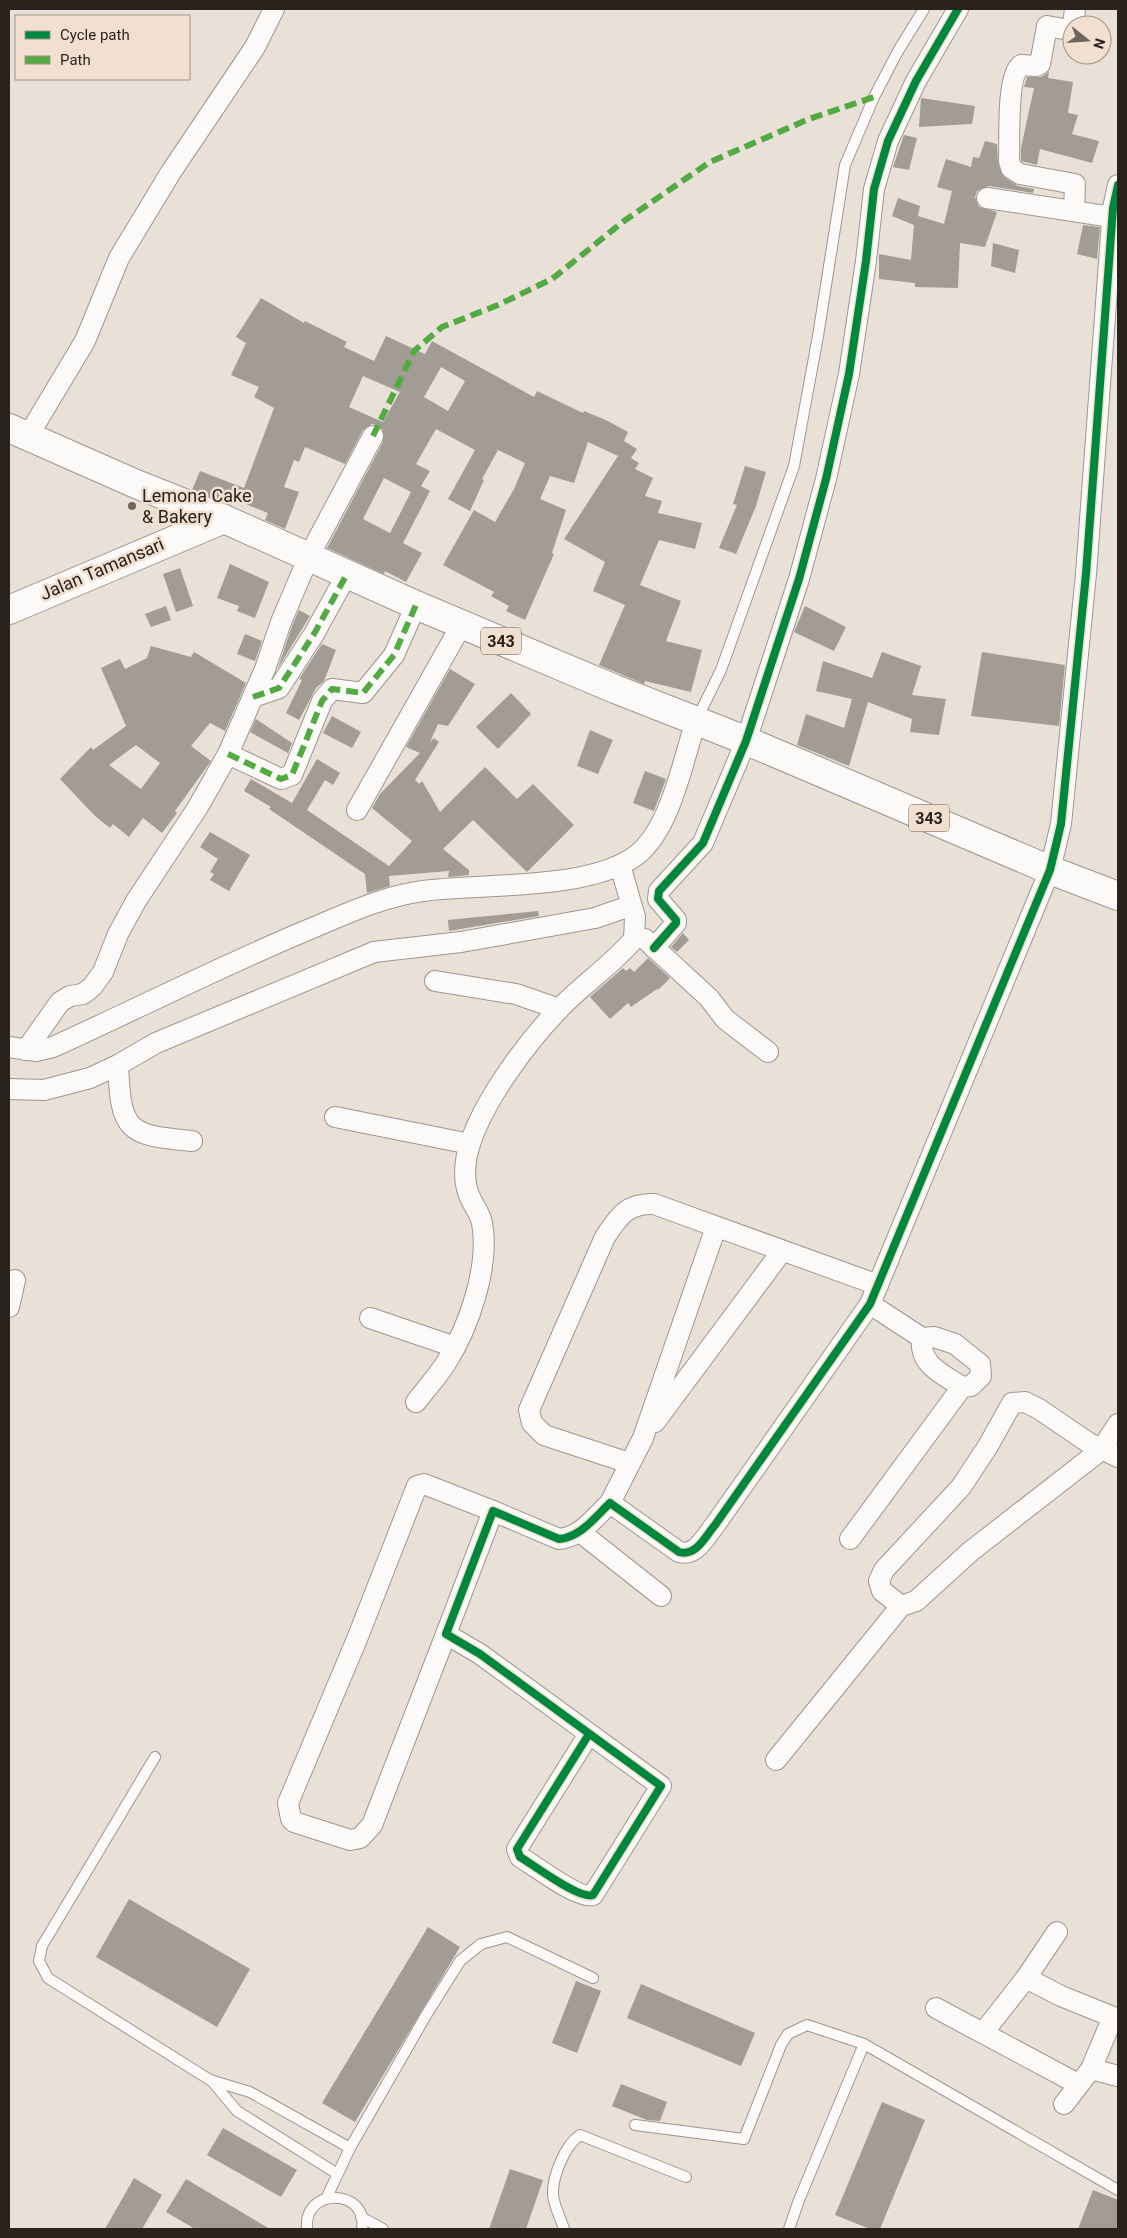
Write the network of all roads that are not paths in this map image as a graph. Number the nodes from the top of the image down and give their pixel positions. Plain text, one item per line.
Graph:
1 (274, 9) edge
2 (924, 9) edge
3 (958, 9) edge
4 (1062, 29) edge
5 (1118, 185) edge
6 (987, 198) dead end
7 (1074, 212) junction
8 (1115, 212) edge
9 (1113, 271) edge
10 (18, 432) edge
11 (373, 436) dead end
12 (224, 519) junction
13 (309, 556) junction
14 (347, 574) junction
15 (416, 605) junction
16 (9, 610) edge
17 (462, 624) junction
18 (253, 697) junction
19 (699, 722) junction
20 (743, 740) junction
21 (228, 754) junction
22 (358, 810) dead end
23 (1050, 870) junction
24 (622, 871) junction
25 (1118, 896) edge
26 (629, 901) junction
27 (636, 931) junction
28 (654, 948) junction
29 (435, 981) dead end
30 (559, 1009) junction
31 (17, 1049) edge
32 (768, 1052) dead end
33 (118, 1065) junction
34 (9, 1089) edge
35 (334, 1117) dead end
36 (192, 1141) dead end
37 (470, 1144) junction
38 (716, 1227) junction
39 (782, 1251) junction
40 (15, 1280) dead end
41 (878, 1285) junction
42 (870, 1304) junction
43 (9, 1307) edge
44 (370, 1318) dead end
45 (922, 1338) junction
46 (456, 1347) junction
47 (962, 1386) junction
48 (416, 1402) dead end
49 (1118, 1424) edge
50 (643, 1438) junction
51 (1110, 1453) edge
52 (629, 1463) junction
53 (610, 1503) junction
54 (493, 1512) junction
55 (580, 1532) junction
56 (850, 1539) dead end
57 (661, 1596) dead end
58 (901, 1606) junction
59 (446, 1634) junction
60 (589, 1734) junction
61 (155, 1757) dead end
62 (776, 1760) dead end
63 (1057, 1932) dead end
64 (593, 1978) dead end
65 (1026, 1978) junction
66 (936, 2008) dead end
67 (1116, 2016) edge
68 (983, 2033) junction
69 (864, 2044) junction
70 (1091, 2069) junction
71 (1118, 2076) edge
72 (210, 2080) junction
73 (1078, 2084) junction
74 (1064, 2104) dead end
75 (635, 2125) dead end
76 (350, 2148) junction
77 (336, 2173) junction
78 (686, 2177) dead end
79 (1118, 2190) edge
80 (326, 2199) junction
81 (361, 2217) junction
82 (307, 2229) edge
83 (362, 2229) edge
84 (383, 2229) edge
85 (564, 2229) edge
86 (789, 2229) edge

1 - 10 street
2 - 19 lane
3 - 20 street
4 - 7 street
5 - 8 street
6 - 7 street
7 - 8 street
8 - 9 street
9 - 23 street
10 - 12 main road, 343
11 - 13 street
12 - 13 main road, 343
12 - 16 main road, Jalan Tamansari
13 - 14 main road, 343
13 - 18 street
14 - 15 main road, 343
14 - 18 street
15 - 17 main road, 343
15 - 21 street
17 - 19 main road, 343
17 - 22 street
18 - 21 street
19 - 20 main road, 343
19 - 24 street
20 - 23 main road, 343
20 - 28 street
21 - 31 street
23 - 25 main road, 343
23 - 41 street
24 - 26 street
24 - 31 street
26 - 27 street
26 - 33 street
27 - 28 street
27 - 30 street
28 - 32 street
29 - 30 street
30 - 37 street
33 - 34 street
33 - 36 street
35 - 37 street
37 - 46 street
38 - 39 street
38 - 50 street
38 - 52 street
39 - 41 street
39 - 50 street
40 - 43 street
41 - 42 street
42 - 45 street
42 - 53 street
44 - 46 street
45 - 47 street
45 - 47 street
46 - 48 street
47 - 56 street
49 - 51 street
50 - 52 street
51 - 58 street
51 - 58 street
52 - 53 street
53 - 55 street
54 - 55 street
54 - 59 street
54 - 59 street
55 - 57 street
58 - 62 street
59 - 60 street
60 - 60 street
61 - 72 lane
63 - 65 street
64 - 76 lane
65 - 67 street
65 - 68 street
66 - 68 street
67 - 70 street
68 - 73 street
69 - 75 lane
69 - 79 lane
69 - 86 lane
70 - 71 street
70 - 73 street
72 - 76 lane
72 - 77 lane
73 - 74 street
76 - 77 lane
77 - 80 lane
78 - 85 lane
80 - 81 lane
80 - 82 lane
81 - 83 lane
81 - 84 lane

